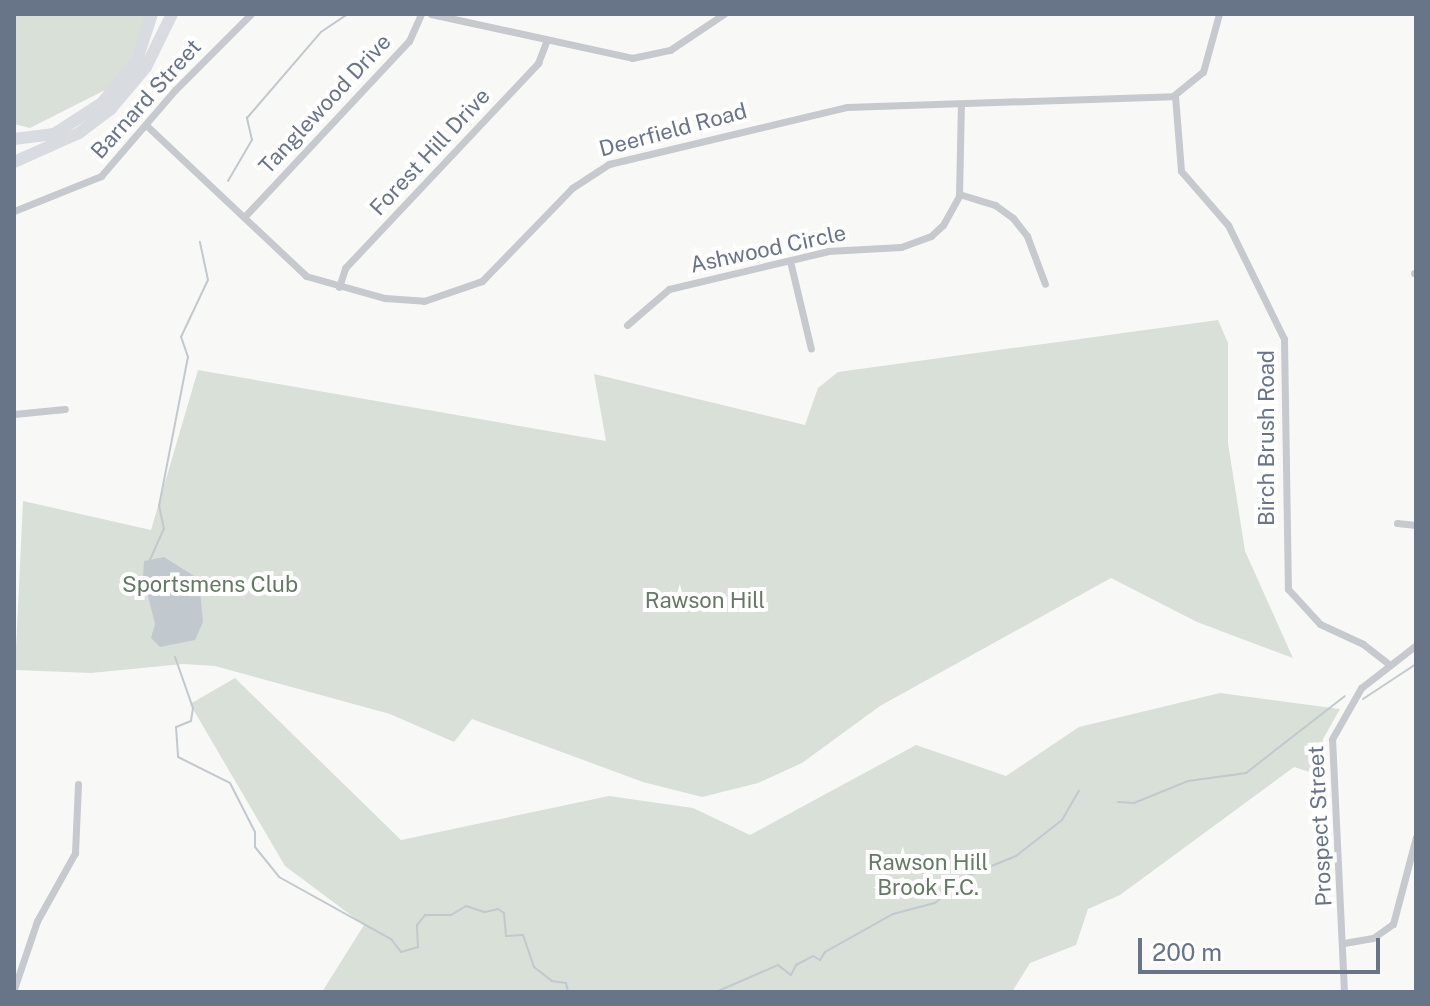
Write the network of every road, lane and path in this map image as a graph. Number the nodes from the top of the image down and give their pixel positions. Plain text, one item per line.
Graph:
1 (152, 14) edge
2 (172, 14) edge
3 (251, 14) edge
4 (421, 14) edge
5 (431, 14) edge
6 (724, 14) edge
7 (1219, 14) edge
8 (546, 42) junction
9 (1175, 96) junction
10 (961, 104) junction
11 (146, 125) junction
12 (14, 139) edge
13 (14, 162) edge
14 (959, 194) junction
15 (14, 211) edge
16 (247, 214) junction
17 (790, 261) junction
18 (1045, 284) dead end
19 (339, 287) junction
20 (627, 325) dead end
21 (811, 349) dead end
22 (65, 409) dead end
23 (14, 414) edge
24 (1397, 523) dead end
25 (1416, 525) edge
26 (1416, 645) edge
27 (1387, 663) junction
28 (78, 784) dead end
29 (1416, 837) edge
30 (1344, 943) junction
31 (14, 989) edge
32 (1344, 992) edge

1 - 12 highway
2 - 13 highway
3 - 11 street, Barnard Street
4 - 16 street, Tanglewood Drive
5 - 8 street
6 - 8 street
7 - 9 street
8 - 19 street, Forest Hill Drive
9 - 10 street, Deerfield Road
9 - 27 street, Birch Brush Road
10 - 14 street, Ashwood Circle
10 - 19 street, Deerfield Road
11 - 15 street, Barnard Street
11 - 16 street, Deerfield Road
14 - 17 street, Ashwood Circle
14 - 18 street
16 - 19 street, Deerfield Road
17 - 20 street, Ashwood Circle
17 - 21 street
22 - 23 street
24 - 25 street
26 - 27 street, Prospect Street
27 - 30 street, Prospect Street
28 - 31 street
29 - 30 street
30 - 32 street, Prospect Street

